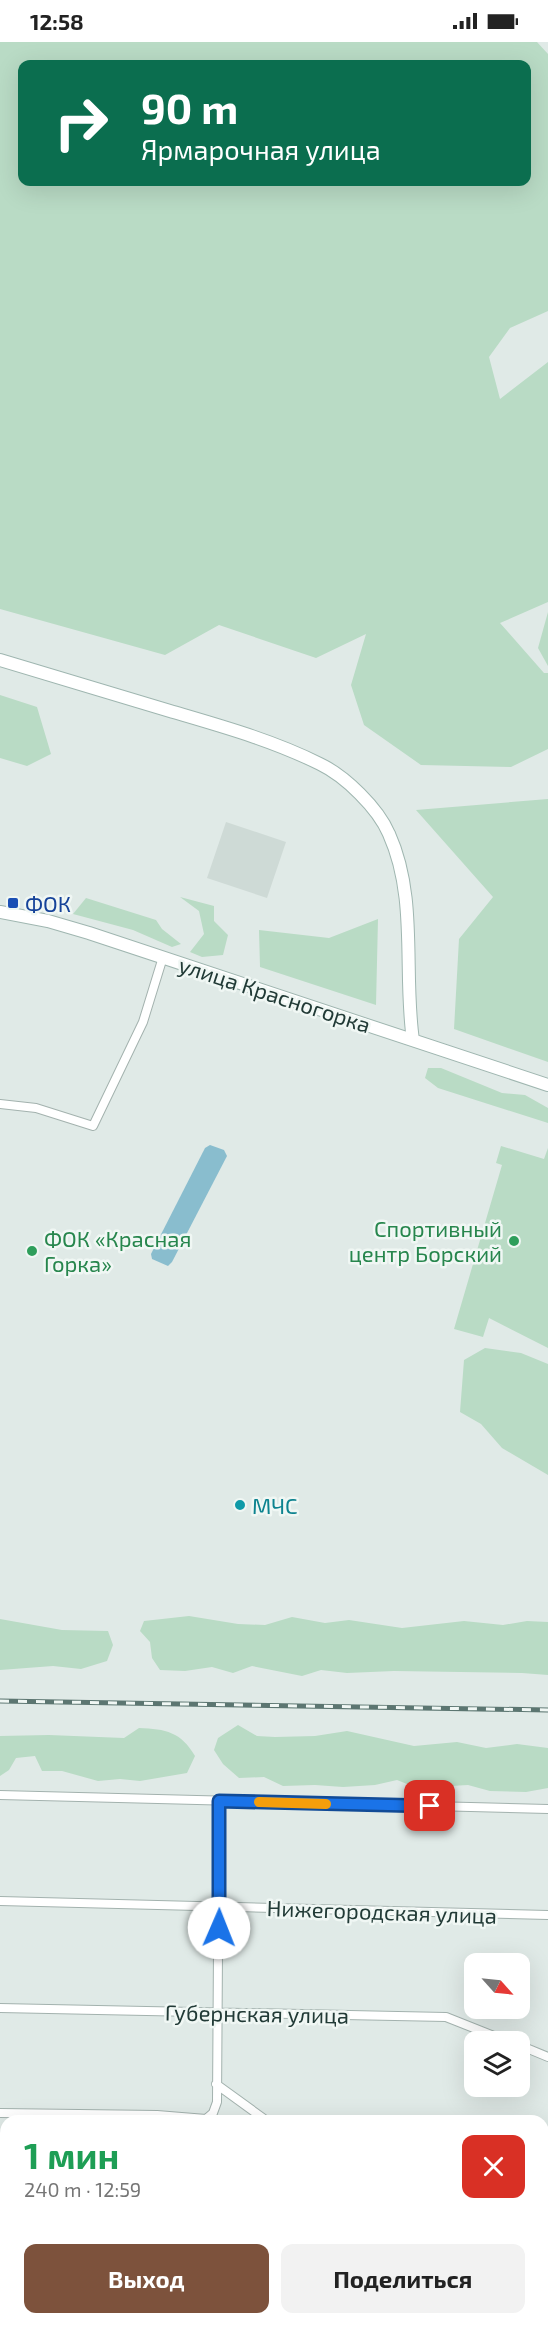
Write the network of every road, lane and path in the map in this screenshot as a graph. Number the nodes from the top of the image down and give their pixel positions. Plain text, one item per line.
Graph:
1 (0, 660) edge
2 (0, 912) edge
3 (163, 957) junction
4 (413, 1040) junction
5 (548, 1085) edge
6 (0, 1104) edge
7 (0, 1795) edge
8 (219, 1801) junction
9 (548, 1809) edge
10 (0, 1901) edge
11 (219, 1907) junction
12 (548, 1915) edge
13 (0, 2008) edge
14 (216, 2013) junction
15 (481, 2031) edge
16 (530, 2049) edge
17 (548, 2056) edge
18 (216, 2084) junction
19 (0, 2113) edge
20 (157, 2115) edge
21 (211, 2115) edge
22 (259, 2115) edge

1 - 4 main road
2 - 3 main road, улица Красногорка
3 - 4 main road, улица Красногорка
3 - 6 street
4 - 5 main road, улица Красногорка
7 - 8 street
8 - 9 street
8 - 11 street
10 - 11 street, Нижегородская улица
11 - 12 street, Нижегородская улица
11 - 14 street
13 - 14 street, Губернская улица
14 - 15 street, Губернская улица
14 - 18 street
16 - 17 street
18 - 21 street
18 - 22 street
19 - 20 street

